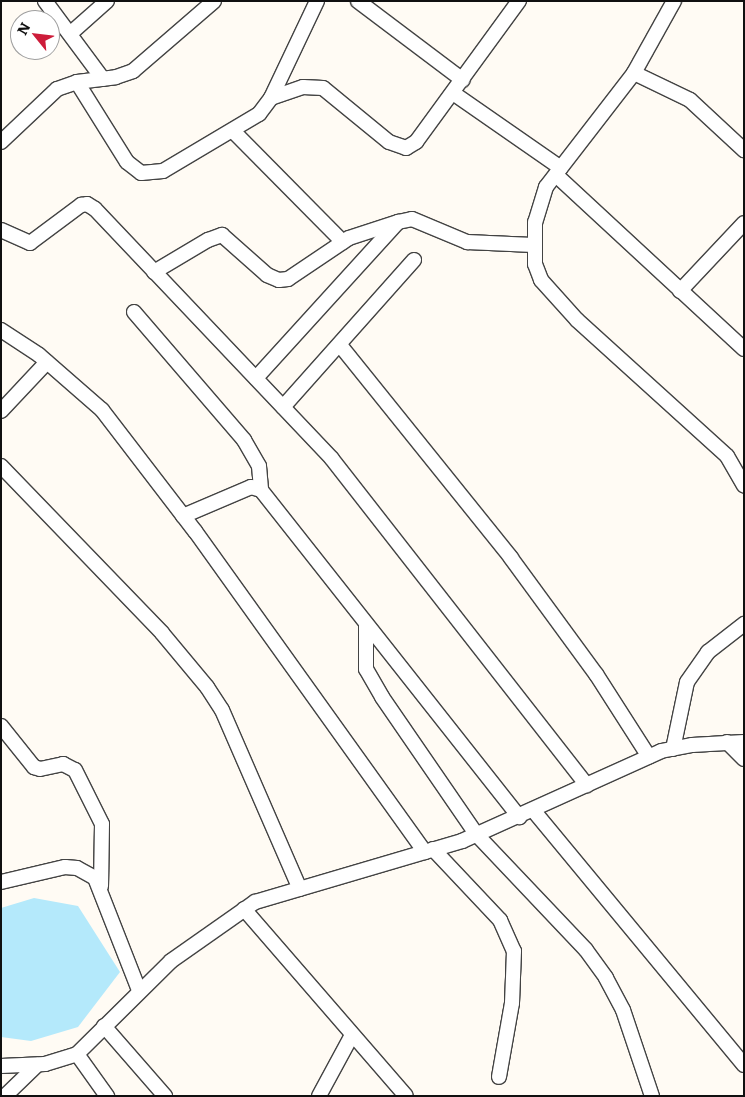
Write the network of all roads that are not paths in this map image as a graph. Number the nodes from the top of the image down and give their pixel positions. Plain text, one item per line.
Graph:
1 (45, 1) edge
2 (107, 1) edge
3 (214, 1) edge
4 (316, 1) edge
5 (358, 1) edge
6 (519, 1) edge
7 (674, 1) edge
8 (71, 34) junction
9 (634, 73) junction
10 (103, 79) junction
11 (463, 80) junction
12 (77, 82) junction
13 (453, 94) junction
14 (271, 98) junction
15 (233, 131) junction
16 (1, 142) edge
17 (744, 150) edge
18 (558, 171) junction
19 (398, 222) junction
20 (744, 223) edge
21 (1, 230) edge
22 (342, 242) junction
23 (533, 246) junction
24 (414, 260) dead end
25 (154, 272) junction
26 (680, 291) junction
27 (134, 312) dead end
28 (1, 330) edge
29 (340, 344) junction
30 (744, 350) edge
31 (47, 362) junction
32 (256, 378) junction
33 (283, 407) junction
34 (1, 411) edge
35 (1, 466) edge
36 (744, 486) edge
37 (261, 490) junction
38 (183, 516) junction
39 (366, 624) junction
40 (744, 624) edge
41 (1, 726) edge
42 (727, 742) junction
43 (744, 742) edge
44 (673, 748) junction
45 (649, 757) junction
46 (744, 759) edge
47 (587, 785) junction
48 (534, 810) junction
49 (519, 817) junction
50 (477, 835) junction
51 (429, 850) junction
52 (1, 882) edge
53 (101, 886) junction
54 (300, 889) junction
55 (244, 909) junction
56 (139, 990) junction
57 (104, 1026) junction
58 (352, 1035) junction
59 (77, 1054) junction
60 (37, 1065) junction
61 (744, 1066) edge
62 (2, 1067) edge
63 (499, 1077) dead end
64 (5, 1096) edge
65 (107, 1096) edge
66 (165, 1096) edge
67 (319, 1096) edge
68 (406, 1096) edge
69 (652, 1096) edge

1 - 8 street
2 - 8 street
3 - 10 street
4 - 14 street
5 - 11 street
6 - 11 street
7 - 9 street
8 - 10 street
9 - 17 street
9 - 18 street
10 - 12 street
11 - 13 street
12 - 15 street
12 - 16 street
13 - 14 street
13 - 18 street
14 - 15 street
15 - 22 street
18 - 23 street
18 - 26 street
19 - 22 street
19 - 23 street
19 - 32 street
20 - 26 street
21 - 25 street
22 - 25 street
23 - 36 street
24 - 29 street
25 - 32 street
26 - 30 street
27 - 37 street
28 - 31 street
29 - 33 street
29 - 45 street
31 - 34 street
31 - 38 street
32 - 33 street
33 - 47 street
35 - 54 street
37 - 38 street
37 - 39 street
38 - 51 street
39 - 49 street
39 - 50 street
40 - 44 street
41 - 53 street
42 - 43 street
42 - 44 street
42 - 46 street
44 - 45 street
45 - 47 street
47 - 48 street
48 - 49 street
48 - 61 street
49 - 50 street
50 - 51 street
50 - 69 street
51 - 54 street
51 - 63 street
52 - 53 street
53 - 56 street
54 - 55 street
55 - 56 street
55 - 58 street
56 - 57 street
57 - 59 street
57 - 66 street
58 - 67 street
58 - 68 street
59 - 60 street
59 - 65 street
60 - 62 street
60 - 64 street

